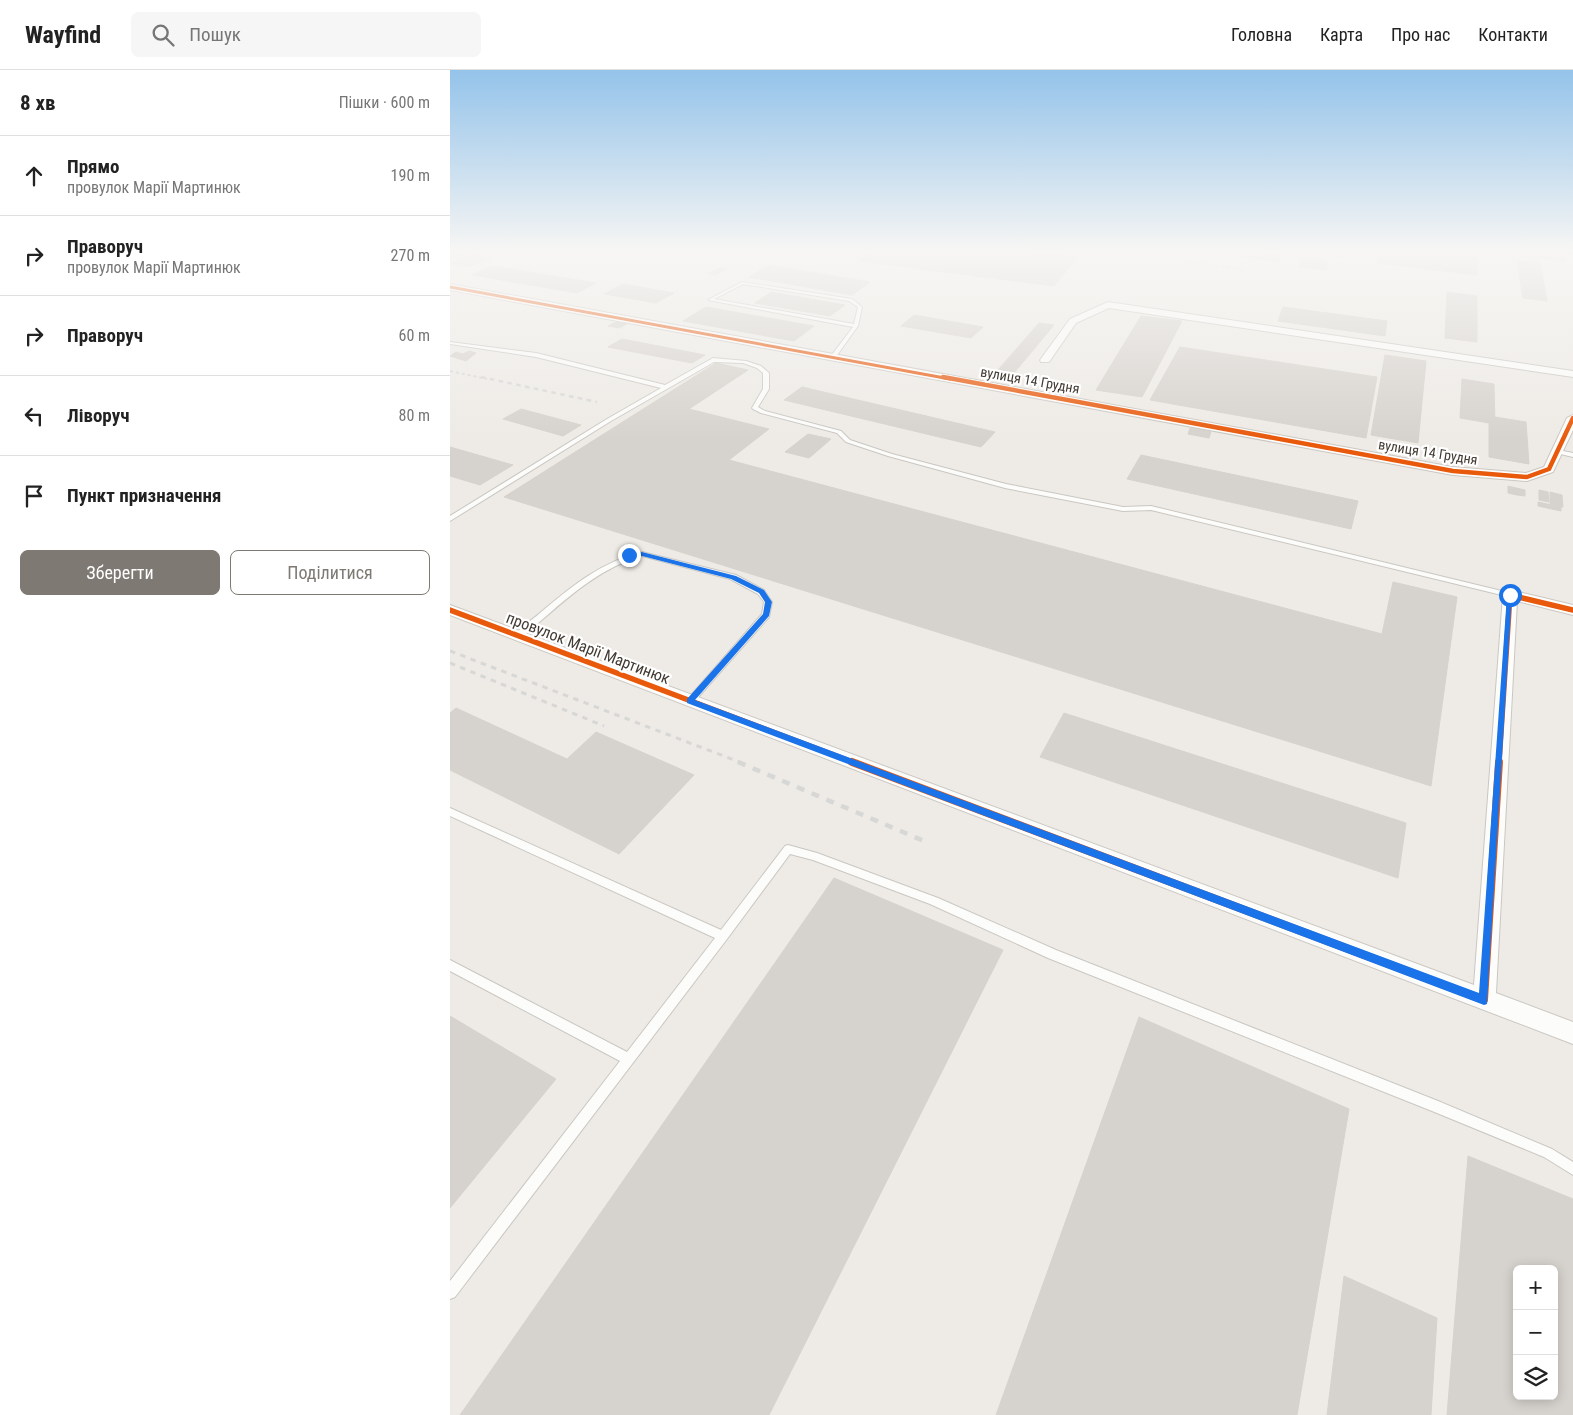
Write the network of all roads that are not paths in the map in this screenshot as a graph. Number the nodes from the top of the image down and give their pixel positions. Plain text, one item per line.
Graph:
1 (591, 313) edge
2 (782, 313) edge
3 (859, 313) edge
4 (1090, 313) edge
5 (1168, 313) edge
6 (856, 326) junction
7 (450, 343) edge
8 (833, 357) junction
9 (1045, 360) dead end
10 (1573, 374) edge
11 (665, 387) junction
12 (1573, 418) edge
13 (1558, 452) junction
14 (1573, 455) edge
15 (450, 519) edge
16 (1510, 595) junction
17 (450, 610) edge
18 (1573, 610) edge
19 (518, 636) junction
20 (690, 701) junction
21 (450, 812) edge
22 (723, 936) junction
23 (450, 965) edge
24 (1484, 1000) junction
25 (1573, 1033) edge
26 (629, 1059) junction
27 (1573, 1170) edge
28 (450, 1292) edge

1 - 8 street, вулиця 14 Грудня
2 - 6 lane
3 - 6 lane
4 - 9 street
5 - 10 street
6 - 8 lane
7 - 11 lane
8 - 13 street, вулиця 14 Грудня
11 - 15 lane
11 - 16 lane
12 - 13 street, вулиця 14 Грудня
13 - 14 lane
16 - 18 street
16 - 24 street
17 - 19 street, провулок Марії Мартинюк
19 - 20 street, провулок Марії Мартинюк
19 - 20 lane
20 - 24 street, провулок Марії Мартинюк
21 - 22 lane
22 - 26 lane
22 - 27 lane
23 - 26 lane
24 - 25 street, провулок Марії Мартинюк
26 - 28 lane

